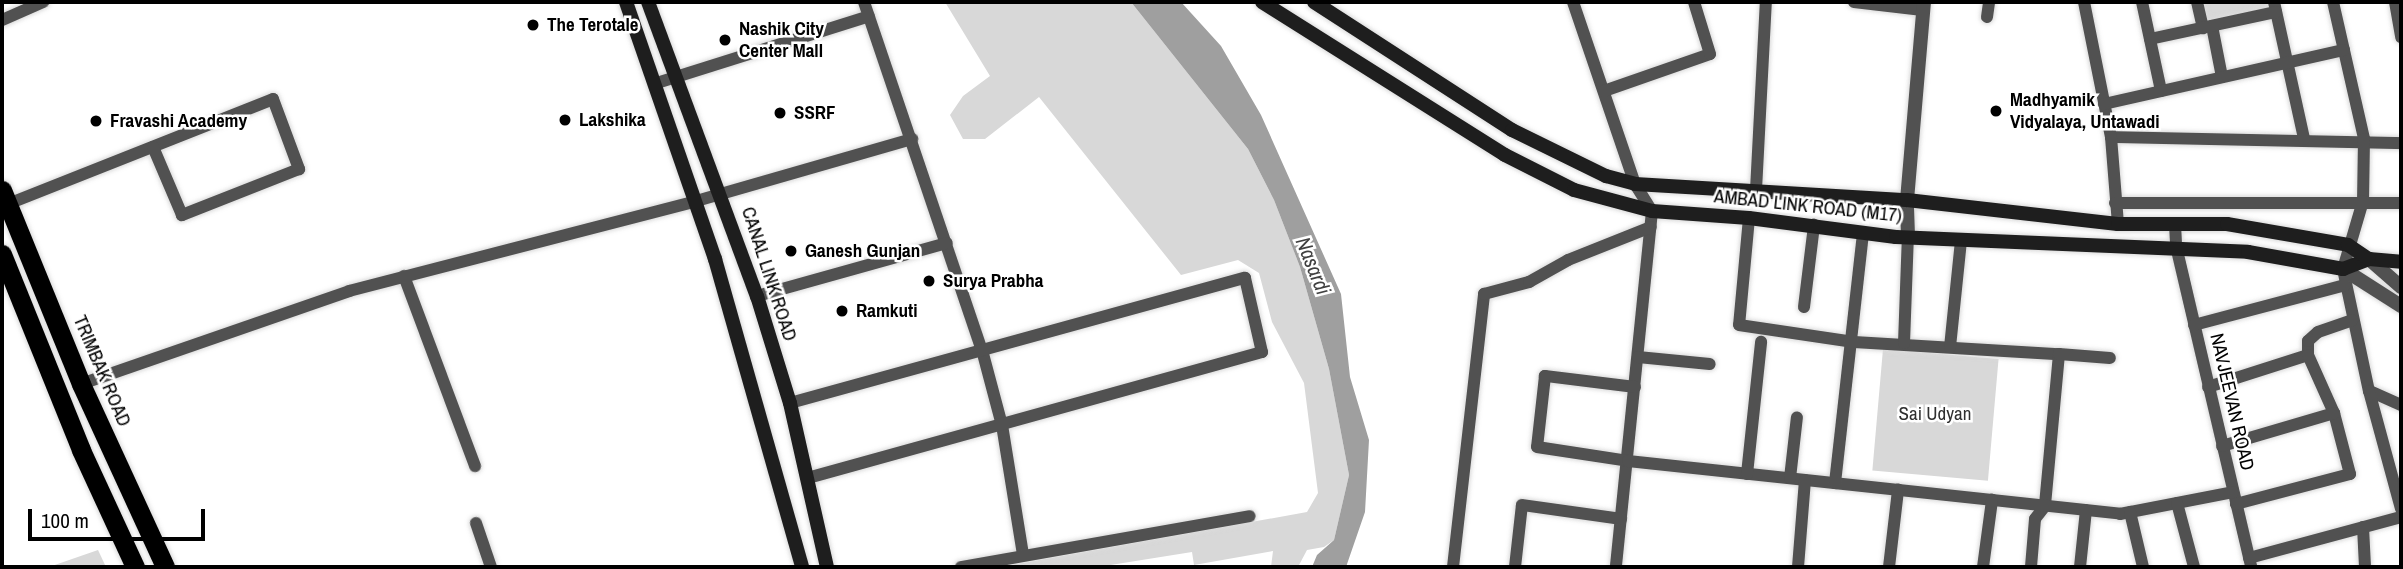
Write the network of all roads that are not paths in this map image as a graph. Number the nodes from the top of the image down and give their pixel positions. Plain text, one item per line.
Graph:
1 (43, 2) edge
2 (626, 2) edge
3 (648, 2) edge
4 (864, 2) edge
5 (1262, 2) edge
6 (1314, 2) edge
7 (1573, 2) edge
8 (1694, 2) edge
9 (1766, 2) edge
10 (1854, 2) edge
11 (1989, 2) edge
12 (2084, 2) edge
13 (2142, 2) edge
14 (2197, 2) edge
15 (2333, 2) edge
16 (2395, 2) edge
17 (1923, 6) edge
18 (2275, 7) edge
19 (869, 16) junction
20 (1987, 17) dead end
21 (2, 20) edge
22 (2207, 27) junction
23 (2401, 37) edge
24 (2150, 39) junction
25 (2344, 50) junction
26 (2287, 63) junction
27 (678, 76) junction
28 (2222, 78) junction
29 (657, 83) junction
30 (1604, 91) junction
31 (2161, 91) junction
32 (2104, 104) junction
33 (2111, 137) junction
34 (912, 138) junction
35 (2304, 139) junction
36 (2364, 139) junction
37 (2401, 143) edge
38 (153, 147) junction
39 (1635, 184) junction
40 (1756, 190) junction
41 (722, 194) junction
42 (5, 197) edge
43 (1906, 200) junction
44 (696, 201) junction
45 (2362, 201) junction
46 (2115, 202) junction
47 (2401, 203) edge
48 (1652, 211) junction
49 (1749, 218) junction
50 (2118, 224) junction
51 (2175, 224) junction
52 (1814, 225) junction
53 (1651, 227) junction
54 (1863, 234) junction
55 (1908, 236) junction
56 (1961, 240) junction
57 (947, 243) junction
58 (2348, 245) junction
59 (2176, 246) junction
60 (2, 254) edge
61 (2369, 259) junction
62 (2401, 262) edge
63 (2343, 269) junction
64 (404, 276) junction
65 (2345, 285) junction
66 (2401, 287) edge
67 (757, 296) junction
68 (2401, 306) edge
69 (1804, 307) dead end
70 (2352, 320) junction
71 (2194, 325) junction
72 (1761, 342) dead end
73 (1854, 342) junction
74 (1904, 344) junction
75 (1950, 347) junction
76 (982, 350) junction
77 (2059, 354) junction
78 (2308, 355) junction
79 (1638, 357) junction
80 (2110, 358) dead end
81 (1710, 364) dead end
82 (81, 384) junction
83 (1635, 387) junction
84 (2208, 387) junction
85 (2369, 391) junction
86 (790, 403) junction
87 (2401, 405) edge
88 (2334, 413) junction
89 (1797, 417) dead end
90 (1002, 425) junction
91 (2222, 446) junction
92 (1628, 461) junction
93 (475, 466) dead end
94 (1747, 474) junction
95 (808, 478) junction
96 (1790, 478) junction
97 (1805, 480) junction
98 (1835, 483) junction
99 (1898, 490) junction
100 (2235, 498) junction
101 (1992, 500) junction
102 (2177, 503) junction
103 (2045, 506) junction
104 (2401, 509) edge
105 (2086, 510) junction
106 (2130, 512) junction
107 (1250, 516) dead end
108 (2401, 517) edge
109 (1621, 519) junction
110 (476, 523) dead end
111 (2363, 527) junction
112 (1023, 554) junction
113 (2250, 562) edge
114 (135, 567) edge
115 (165, 567) edge
116 (491, 567) edge
117 (802, 567) edge
118 (827, 567) edge
119 (961, 567) edge
120 (1453, 567) edge
121 (1515, 567) edge
122 (1616, 567) edge
123 (1627, 567) edge
124 (1798, 567) edge
125 (1889, 567) edge
126 (1983, 567) edge
127 (2031, 567) edge
128 (2080, 567) edge
129 (2143, 567) edge
130 (2194, 567) edge
131 (2365, 567) edge

1 - 21 street
2 - 29 main road
3 - 27 main road, CANAL LINK ROAD
4 - 19 street
5 - 48 main road, AMBAD LINK ROAD (M17)
6 - 39 main road
7 - 30 street
8 - 30 street
9 - 40 street
10 - 17 street
11 - 20 street
12 - 32 street
13 - 24 street
14 - 22 street
15 - 25 street
16 - 23 street
17 - 43 street
18 - 22 street
18 - 26 street
19 - 27 street
19 - 34 street
22 - 24 street
22 - 28 street
24 - 31 street
25 - 26 street
25 - 36 street
26 - 28 street
26 - 35 street
27 - 29 street
27 - 41 main road, CANAL LINK ROAD
28 - 31 street
29 - 44 main road
30 - 39 street
31 - 32 street
32 - 33 street
33 - 35 street
33 - 46 street
34 - 41 street
34 - 57 street
35 - 36 street
36 - 37 street
36 - 45 street
38 - 38 street
38 - 42 street
39 - 40 main road
39 - 48 street
40 - 43 main road
41 - 44 street
41 - 67 main road, CANAL LINK ROAD
42 - 82 highway, TRIMBAK ROAD
43 - 50 main road
43 - 55 street
44 - 64 street
44 - 117 main road
45 - 46 street
45 - 47 street
45 - 58 street
46 - 50 street
48 - 49 main road, AMBAD LINK ROAD (M17)
48 - 53 street
49 - 52 main road, AMBAD LINK ROAD (M17)
49 - 73 street
50 - 51 main road
51 - 58 main road
51 - 59 street, NAVJEEVAN ROAD
52 - 54 main road, AMBAD LINK ROAD (M17)
52 - 69 street
53 - 79 street
53 - 120 street
54 - 55 main road, AMBAD LINK ROAD (M17)
54 - 73 street
55 - 56 main road, AMBAD LINK ROAD (M17)
55 - 74 street
56 - 59 main road, AMBAD LINK ROAD (M17)
56 - 75 street
57 - 67 street
57 - 76 street
58 - 61 main road
58 - 63 street
59 - 63 main road, AMBAD LINK ROAD (M17)
59 - 71 street, NAVJEEVAN ROAD
60 - 114 highway
61 - 62 main road
61 - 63 main road
61 - 66 street
63 - 65 street
63 - 68 street
64 - 82 street
64 - 93 street
65 - 70 street
65 - 71 street
67 - 86 main road, CANAL LINK ROAD
70 - 78 street
70 - 85 street
71 - 84 street, NAVJEEVAN ROAD
72 - 94 street
73 - 74 street
73 - 98 street
74 - 75 street
75 - 77 street
76 - 86 street
76 - 90 street
76 - 90 street
77 - 80 street
77 - 103 street
78 - 84 street
78 - 88 street
79 - 81 street
79 - 83 street
82 - 115 highway, TRIMBAK ROAD
83 - 92 street
83 - 92 street
84 - 91 street, NAVJEEVAN ROAD
85 - 87 street
85 - 104 street
86 - 95 main road, CANAL LINK ROAD
88 - 91 street
88 - 100 street
89 - 96 street
90 - 95 street
90 - 112 street
91 - 100 street, NAVJEEVAN ROAD
92 - 94 street
92 - 109 street
94 - 96 street
95 - 118 main road, CANAL LINK ROAD
96 - 97 street
97 - 98 street
97 - 124 street
98 - 99 street
99 - 101 street
99 - 125 street
100 - 102 street
100 - 113 street, NAVJEEVAN ROAD
101 - 103 street
101 - 126 street
102 - 106 street
102 - 130 street
103 - 105 street
103 - 127 street
105 - 106 street
105 - 128 street
106 - 129 street
107 - 112 street
108 - 111 street
109 - 121 street
109 - 122 street
110 - 116 street
111 - 113 street
111 - 131 street
112 - 119 street
122 - 123 street

